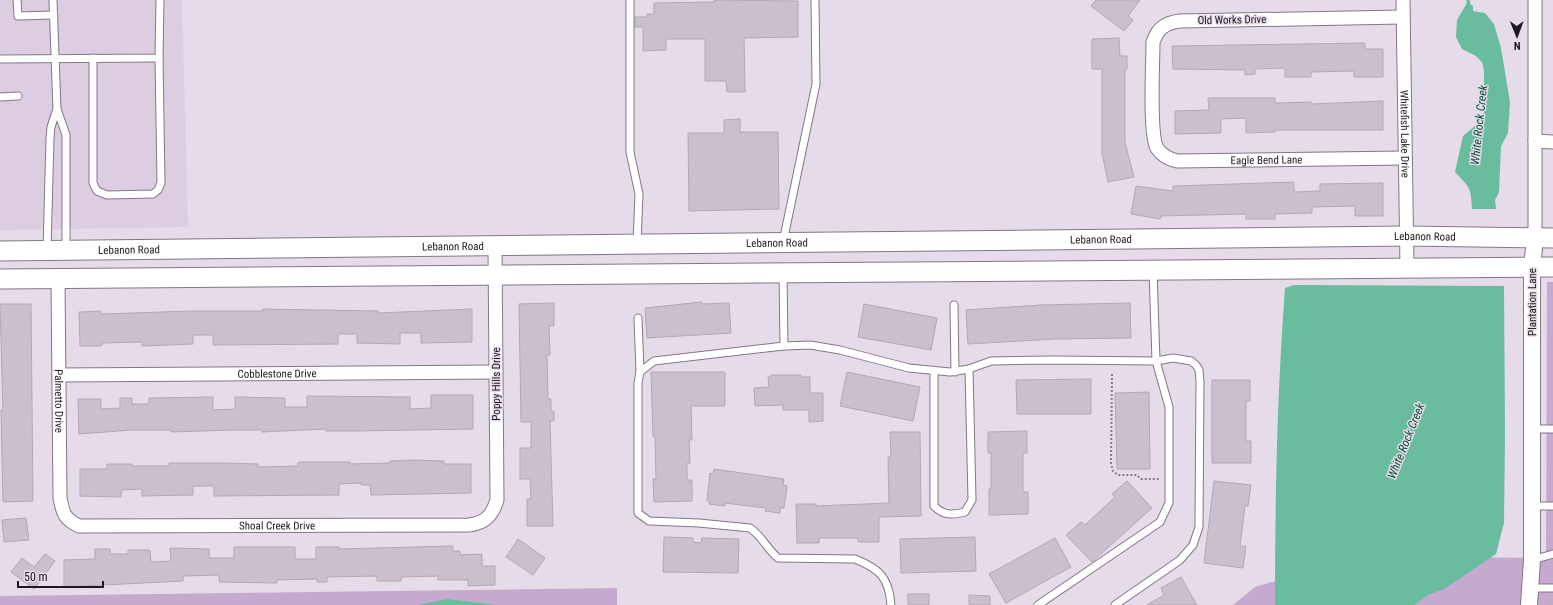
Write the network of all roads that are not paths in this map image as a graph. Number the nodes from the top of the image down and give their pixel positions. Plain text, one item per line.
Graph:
1 (17, 0) edge
2 (54, 0) edge
3 (160, 0) edge
4 (630, 0) edge
5 (815, 0) edge
6 (1403, 0) edge
7 (1535, 0) edge
8 (54, 16) junction
9 (1402, 17) junction
10 (55, 58) junction
11 (93, 58) junction
12 (159, 58) junction
13 (0, 59) edge
14 (18, 96) dead end
15 (0, 97) edge
16 (57, 109) junction
17 (1153, 123) joint
18 (1535, 142) junction
19 (1553, 142) edge
20 (1405, 158) junction
21 (1406, 236) junction
22 (1544, 238) edge
23 (1153, 239) junction
24 (783, 243) junction
25 (637, 244) junction
26 (495, 246) junction
27 (56, 250) junction
28 (0, 251) edge
29 (1532, 267) junction
30 (1553, 267) edge
31 (1407, 268) junction
32 (1153, 270) junction
33 (783, 273) junction
34 (496, 275) junction
35 (0, 279) edge
36 (58, 279) junction
37 (954, 305) dead end
38 (638, 318) dead end
39 (784, 346) junction
40 (1156, 361) junction
41 (969, 369) junction
42 (934, 371) junction
43 (496, 372) junction
44 (640, 372) junction
45 (955, 372) junction
46 (59, 375) junction
47 (1532, 429) junction
48 (1553, 429) edge
49 (1532, 506) junction
50 (1553, 506) edge
51 (487, 520) joint
52 (68, 521) joint
53 (1553, 554) edge
54 (1532, 560) junction
55 (1530, 588) junction
56 (1553, 588) edge
57 (891, 605) edge
58 (1038, 605) edge
59 (1115, 605) edge
60 (1529, 605) edge

1 - 8 lane
2 - 8 lane
3 - 12 lane
4 - 25 lane
5 - 24 lane
6 - 9 street, Whitefish Lake Drive
7 - 18 street, Plantation Lane
8 - 10 lane
9 - 17 street, Old Works Drive
9 - 20 street, Whitefish Lake Drive
10 - 11 lane
10 - 13 lane
10 - 16 lane
11 - 12 lane
11 - 12 lane
14 - 15 lane
16 - 27 lane
16 - 27 lane
17 - 20 street, Eagle Bend Lane
18 - 19 street
18 - 22 street, Plantation Lane
20 - 21 street, Whitefish Lake Drive
21 - 22 main road, Lebanon Road
21 - 23 main road, Lebanon Road
21 - 31 street, Whitefish Lake Drive
22 - 29 street, Plantation Lane
23 - 24 main road, Lebanon Road
23 - 32 main road
24 - 25 main road, Lebanon Road
24 - 33 main road
25 - 26 main road, Lebanon Road
26 - 27 main road, Lebanon Road
26 - 34 street, Poppy Hills Drive
27 - 28 main road, Lebanon Road
27 - 36 main road
29 - 30 main road
29 - 31 main road
29 - 47 street, Plantation Lane
31 - 32 main road
32 - 33 main road
32 - 40 lane
33 - 34 main road
33 - 39 lane
34 - 36 main road
34 - 43 street, Poppy Hills Drive
35 - 36 main road
36 - 46 street, Palmetto Drive
37 - 45 lane
38 - 44 lane
39 - 42 lane
39 - 44 lane
40 - 41 lane
40 - 58 lane
40 - 59 lane
41 - 42 lane
41 - 45 lane
42 - 45 lane
43 - 46 street, Cobblestone Drive
43 - 51 street, Poppy Hills Drive
44 - 57 lane
46 - 52 street, Palmetto Drive
47 - 48 lane
47 - 49 street, Plantation Lane
49 - 50 lane
49 - 54 street, Plantation Lane
51 - 52 street, Shoal Creek Drive
53 - 54 lane
54 - 55 street, Plantation Lane
55 - 56 lane
55 - 60 street, Plantation Lane

